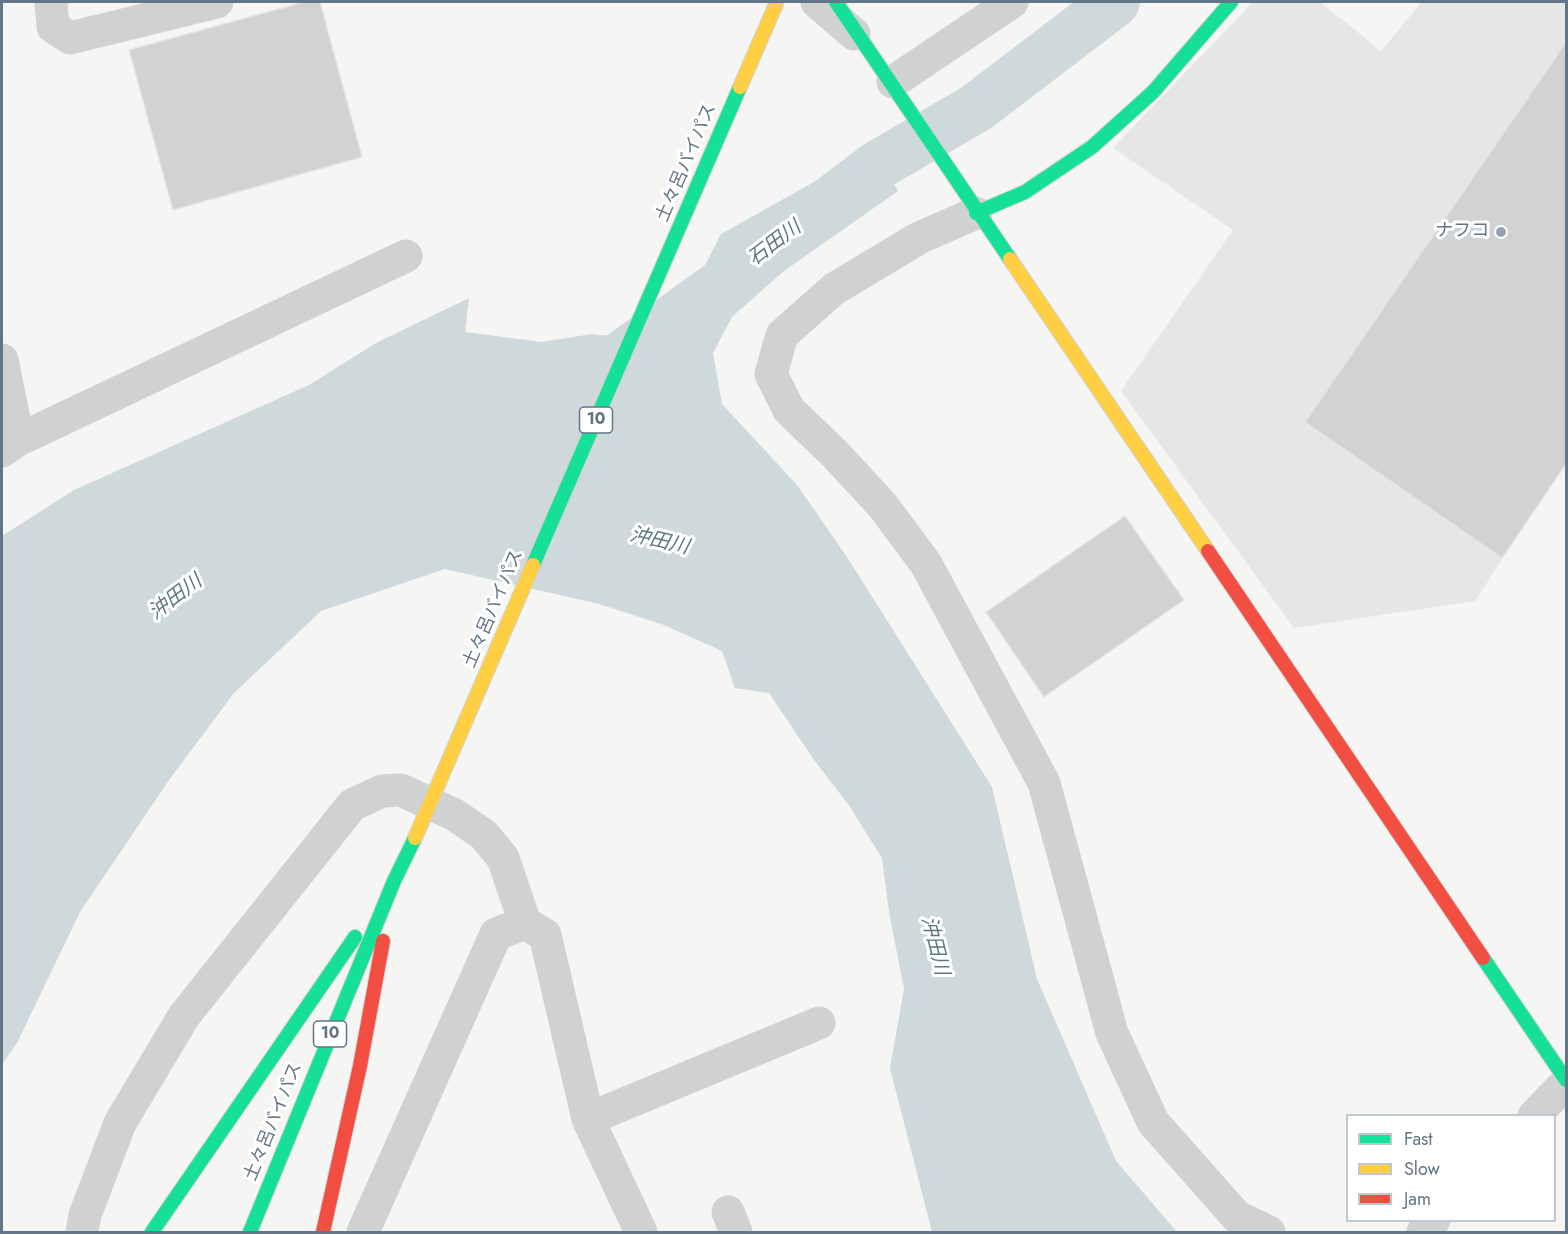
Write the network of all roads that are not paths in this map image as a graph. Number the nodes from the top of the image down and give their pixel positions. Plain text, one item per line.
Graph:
1 (51, 2) edge
2 (217, 2) edge
3 (777, 2) edge
4 (817, 2) edge
5 (836, 2) edge
6 (1012, 2) edge
7 (1231, 2) edge
8 (862, 41) junction
9 (899, 91) junction
10 (976, 213) junction
11 (406, 256) dead end
12 (2, 360) edge
13 (10, 446) edge
14 (394, 881) junction
15 (525, 923) junction
16 (819, 1023) dead end
17 (1566, 1082) edge
18 (1536, 1114) edge
19 (588, 1119) junction
20 (82, 1233) edge
21 (152, 1233) edge
22 (250, 1233) edge
23 (323, 1233) edge
24 (363, 1233) edge
25 (641, 1233) edge
26 (1269, 1233) edge

1 - 2 street
3 - 14 main road, 土々呂バイパス / 10, bridge
4 - 8 street
5 - 8 main road
6 - 9 street
7 - 10 main road
8 - 9 main road
9 - 10 main road
10 - 17 main road
10 - 26 street
11 - 13 street
12 - 13 street
14 - 21 main road
14 - 22 main road, 土々呂バイパス / 10
14 - 23 main road
15 - 19 street
15 - 20 street
15 - 24 street
16 - 19 street
17 - 18 street
19 - 25 street

